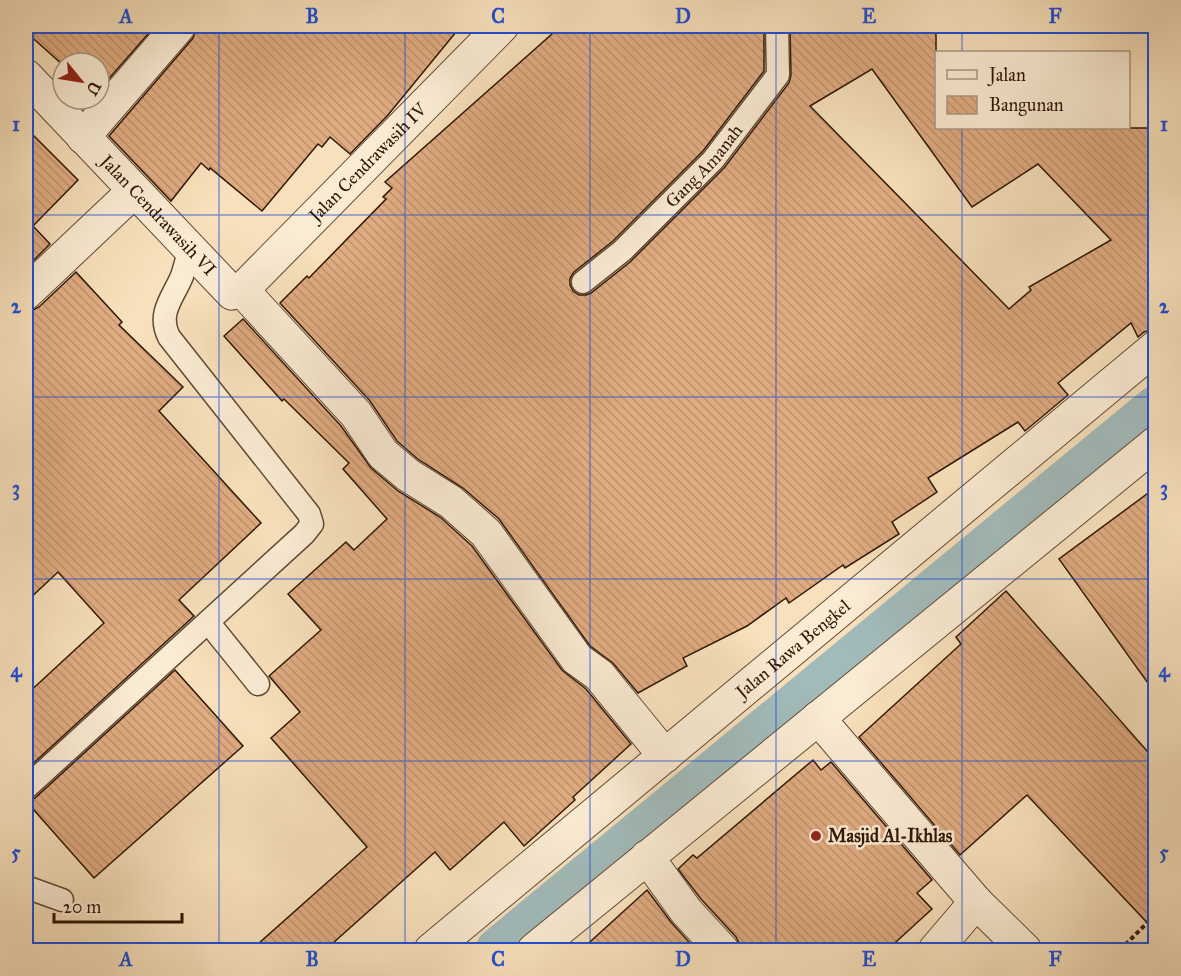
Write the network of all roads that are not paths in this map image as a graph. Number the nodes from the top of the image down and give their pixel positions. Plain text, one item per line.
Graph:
1 (179, 26) edge
2 (502, 26) edge
3 (777, 26) edge
4 (26, 76) edge
5 (83, 137) junction
6 (134, 191) junction
7 (190, 249) junction
8 (583, 282) dead end
9 (237, 292) junction
10 (26, 294) edge
11 (1155, 347) edge
12 (1152, 455) edge
13 (208, 622) junction
14 (258, 684) dead end
15 (819, 718) junction
16 (665, 756) junction
17 (26, 788) edge
18 (647, 857) junction
19 (26, 887) edge
20 (62, 900) dead end
21 (976, 902) junction
22 (431, 951) edge
23 (534, 951) edge
24 (722, 951) edge
25 (935, 951) edge
26 (1024, 951) edge

1 - 5 street
2 - 9 street, Jalan Cendrawasih IV
3 - 8 lane, Gang Amanah
4 - 5 street, Jalan Cendrawasih VI
5 - 6 street, Jalan Cendrawasih VI
6 - 7 street, Jalan Cendrawasih VI
6 - 10 street
7 - 9 street, Jalan Cendrawasih VI
7 - 13 lane
9 - 16 street, Jalan Cendrawasih VI
11 - 16 street, Jalan Rawa Bengkel
12 - 15 street
13 - 14 lane
13 - 17 lane
15 - 18 street
15 - 21 street
16 - 22 street, Jalan Rawa Bengkel
18 - 23 street
18 - 24 street
19 - 20 lane
21 - 25 street
21 - 26 street

